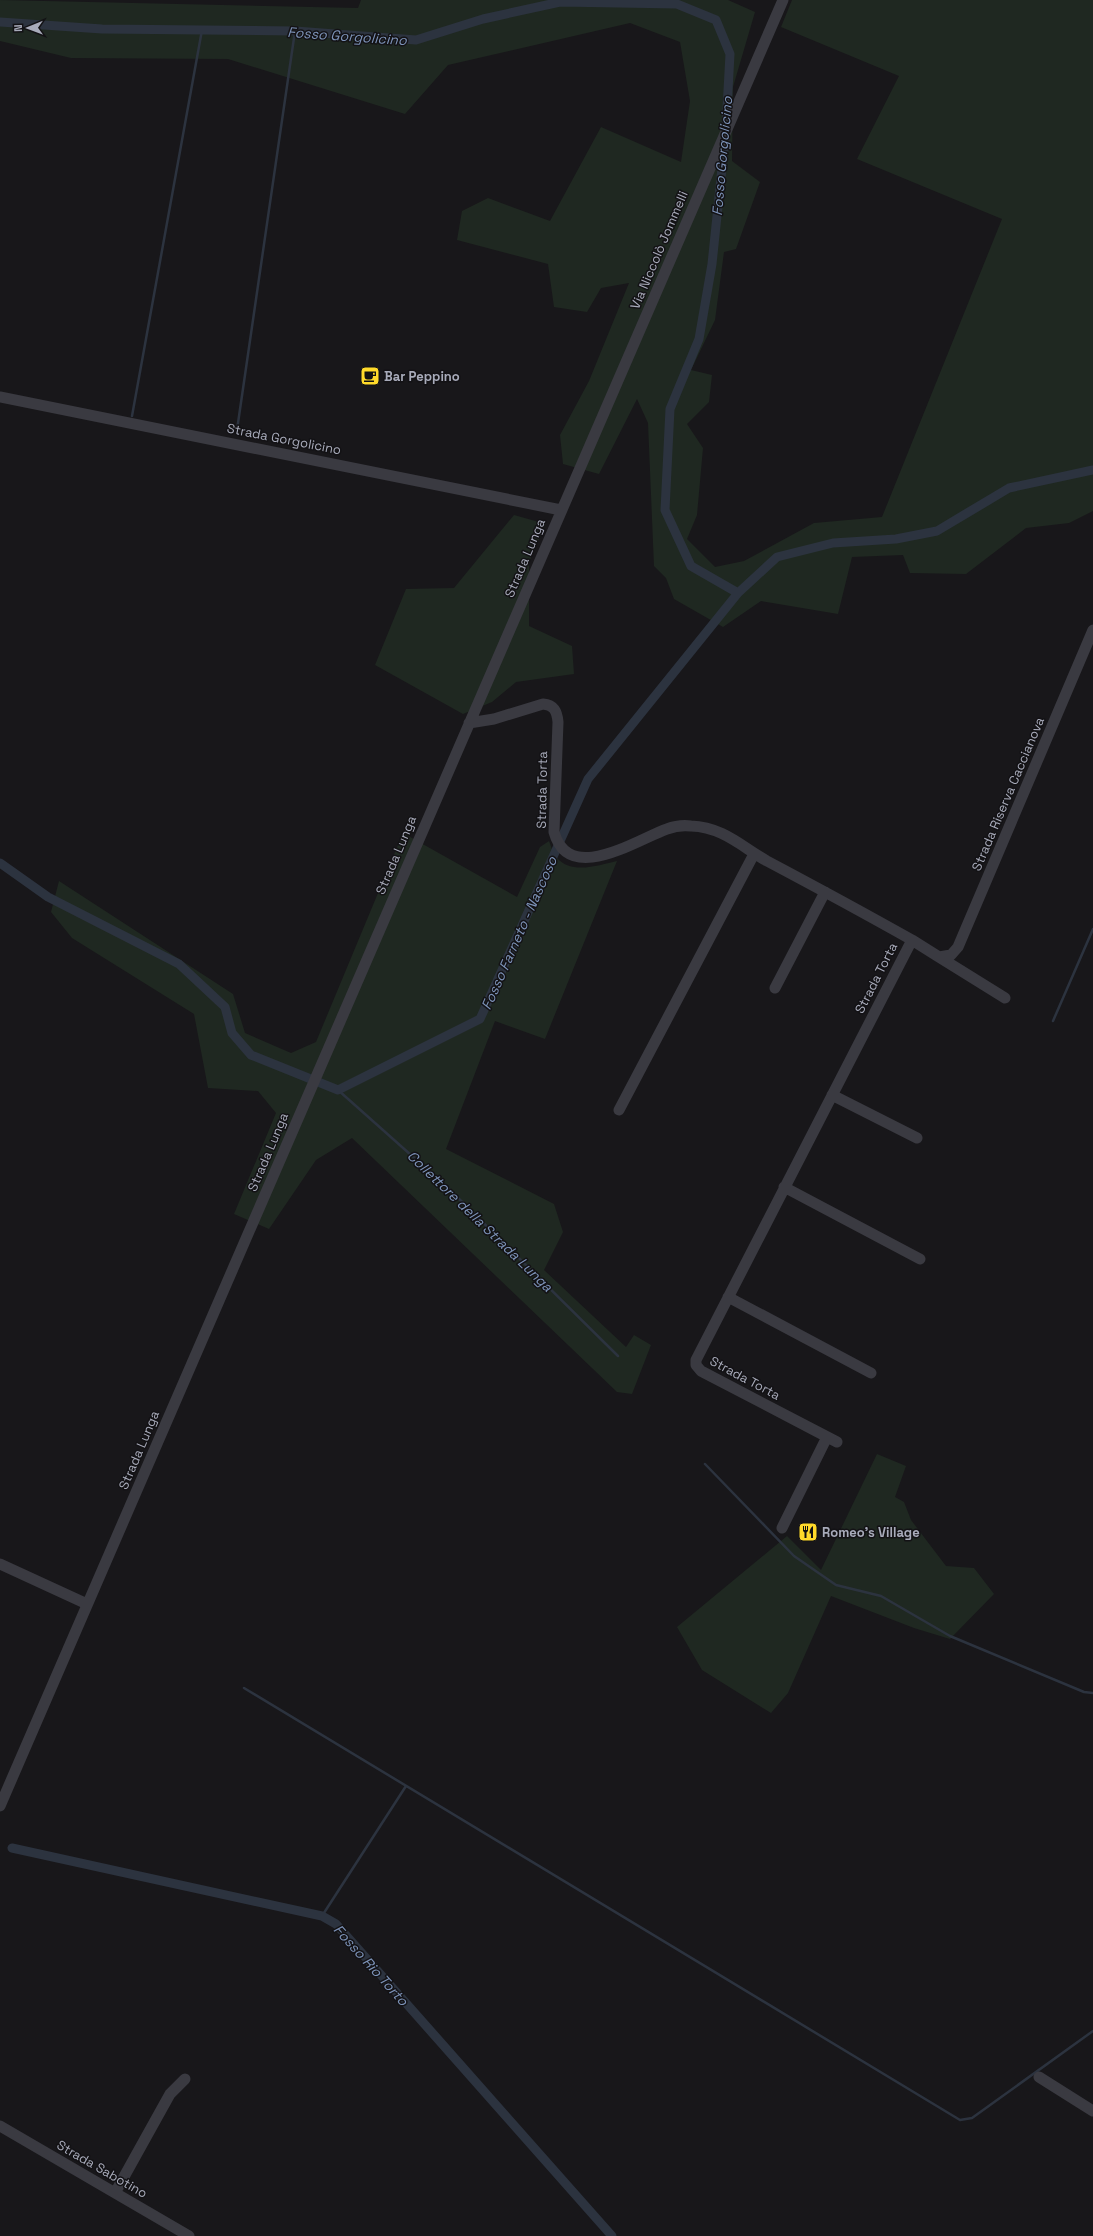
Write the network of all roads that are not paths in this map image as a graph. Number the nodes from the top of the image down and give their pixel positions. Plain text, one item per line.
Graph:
1 (783, 0) edge
2 (0, 397) edge
3 (561, 510) junction
4 (1093, 630) edge
5 (469, 723) junction
6 (754, 854) junction
7 (825, 892) junction
8 (912, 940) junction
9 (939, 957) junction
10 (775, 988) dead end
11 (1005, 998) dead end
12 (832, 1095) junction
13 (619, 1110) dead end
14 (917, 1138) dead end
15 (784, 1187) junction
16 (920, 1259) dead end
17 (728, 1298) junction
18 (871, 1373) dead end
19 (782, 1528) dead end
20 (0, 1564) edge
21 (88, 1604) junction
22 (0, 1806) edge
23 (1039, 2077) dead end
24 (185, 2079) dead end
25 (1093, 2111) edge
26 (0, 2126) edge
27 (115, 2193) junction
28 (189, 2236) edge

1 - 3 street, Via Niccolò Jommelli
2 - 3 street, Strada Gorgolicino
3 - 5 street, Strada Lunga
4 - 9 street, Strada Riserva Caccianova
5 - 6 street, Strada Torta
5 - 21 street, Strada Lunga
6 - 7 street, Strada Torta
6 - 13 street
7 - 8 street, Strada Torta
7 - 10 street
8 - 9 street
8 - 12 street, Strada Torta
9 - 11 street
12 - 14 street
12 - 15 street, Strada Torta
15 - 16 street
15 - 17 street, Strada Torta
17 - 18 street
17 - 19 street, Strada Torta
20 - 21 street
21 - 22 street, Strada Lunga
23 - 25 street
24 - 27 street
26 - 27 street, Strada Sabotino
27 - 28 street, Strada Sabotino

